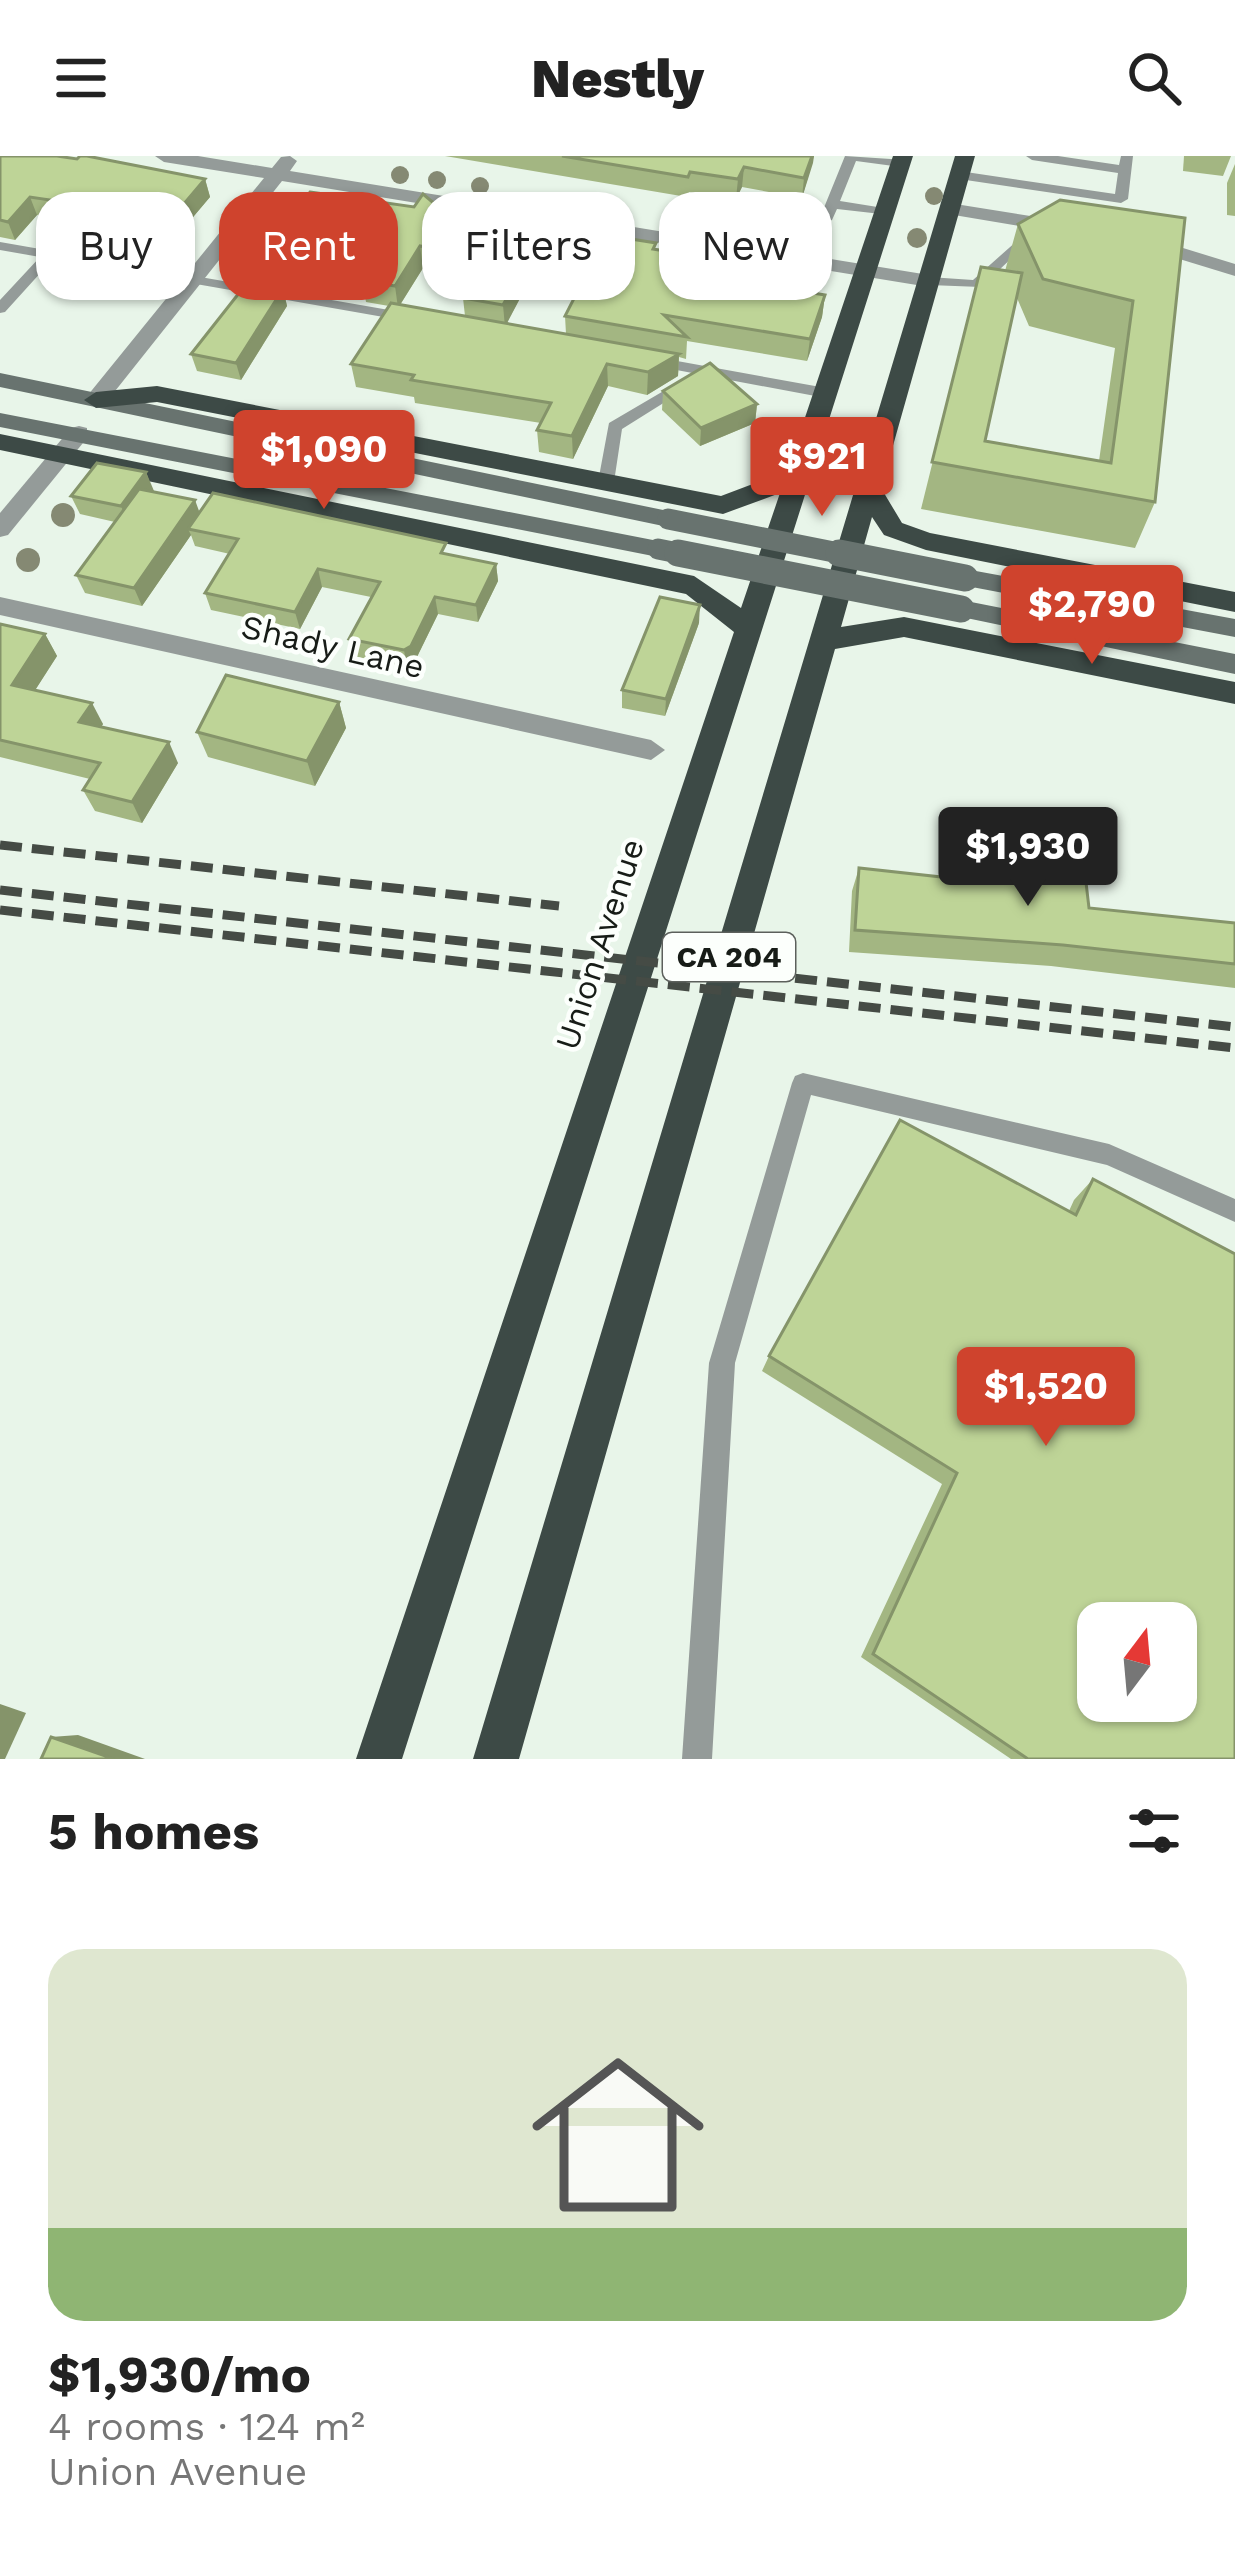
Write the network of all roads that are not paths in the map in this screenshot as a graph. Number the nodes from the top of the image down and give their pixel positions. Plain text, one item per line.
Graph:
1 (164, 156) edge
2 (293, 156) edge
3 (851, 156) edge
4 (1032, 156) edge
5 (902, 160) edge
6 (1126, 163) edge
7 (962, 165) edge
8 (278, 175) junction
9 (833, 204) joint
10 (949, 209) junction
11 (885, 212) junction
12 (1031, 222) junction
13 (659, 238) edge
14 (0, 246) edge
15 (36, 252) edge
16 (832, 266) edge
17 (36, 269) edge
18 (1235, 270) edge
19 (866, 272) junction
20 (195, 279) joint
21 (929, 281) junction
22 (178, 300) edge
23 (0, 309) edge
24 (427, 321) edge
25 (636, 359) edge
26 (705, 371) junction
27 (0, 380) edge
28 (826, 394) junction
29 (96, 400) junction
30 (0, 404) edge
31 (0, 420) edge
32 (79, 433) junction
33 (0, 442) edge
34 (59, 455) junction
35 (797, 477) junction
36 (606, 482) junction
37 (868, 489) junction
38 (723, 505) junction
39 (0, 529) edge
40 (926, 541) junction
41 (694, 586) junction
42 (1235, 602) edge
43 (0, 606) edge
44 (904, 627) junction
45 (1235, 628) edge
46 (749, 629) junction
47 (821, 641) junction
48 (1235, 664) edge
49 (1235, 692) edge
50 (651, 750) dead end
51 (1235, 1211) edge
52 (379, 1759) edge
53 (496, 1759) edge
54 (697, 1759) edge

1 - 8 street
2 - 8 street
3 - 5 lane
3 - 9 lane
4 - 6 lane
5 - 11 highway, Union Avenue / CA 204
6 - 7 lane
7 - 10 highway, CA 204
8 - 13 street
8 - 20 street
9 - 11 lane
10 - 12 street
10 - 21 highway, CA 204
11 - 19 highway, Union Avenue / CA 204
12 - 18 street
12 - 21 lane
14 - 15 lane
16 - 19 street
17 - 23 lane
19 - 21 street
19 - 28 highway, Union Avenue / CA 204
20 - 24 lane
21 - 37 highway, CA 204
22 - 29 street
25 - 26 lane
26 - 28 lane
26 - 36 lane
27 - 29 main road
28 - 35 highway, Union Avenue / CA 204
29 - 30 main road
29 - 36 highway
29 - 45 main road, bridge
31 - 32 main road
32 - 34 street
32 - 48 main road, bridge
33 - 34 highway
34 - 39 street
34 - 41 highway
35 - 38 highway
35 - 46 highway, Union Avenue / CA 204
36 - 38 highway
37 - 40 highway
37 - 47 highway, CA 204
38 - 41 highway
40 - 42 highway
40 - 44 highway
41 - 46 highway
43 - 50 street, Shady Lane
44 - 47 highway
44 - 49 highway
46 - 52 highway, Union Avenue / CA 204
47 - 53 highway, CA 204
51 - 54 lane

